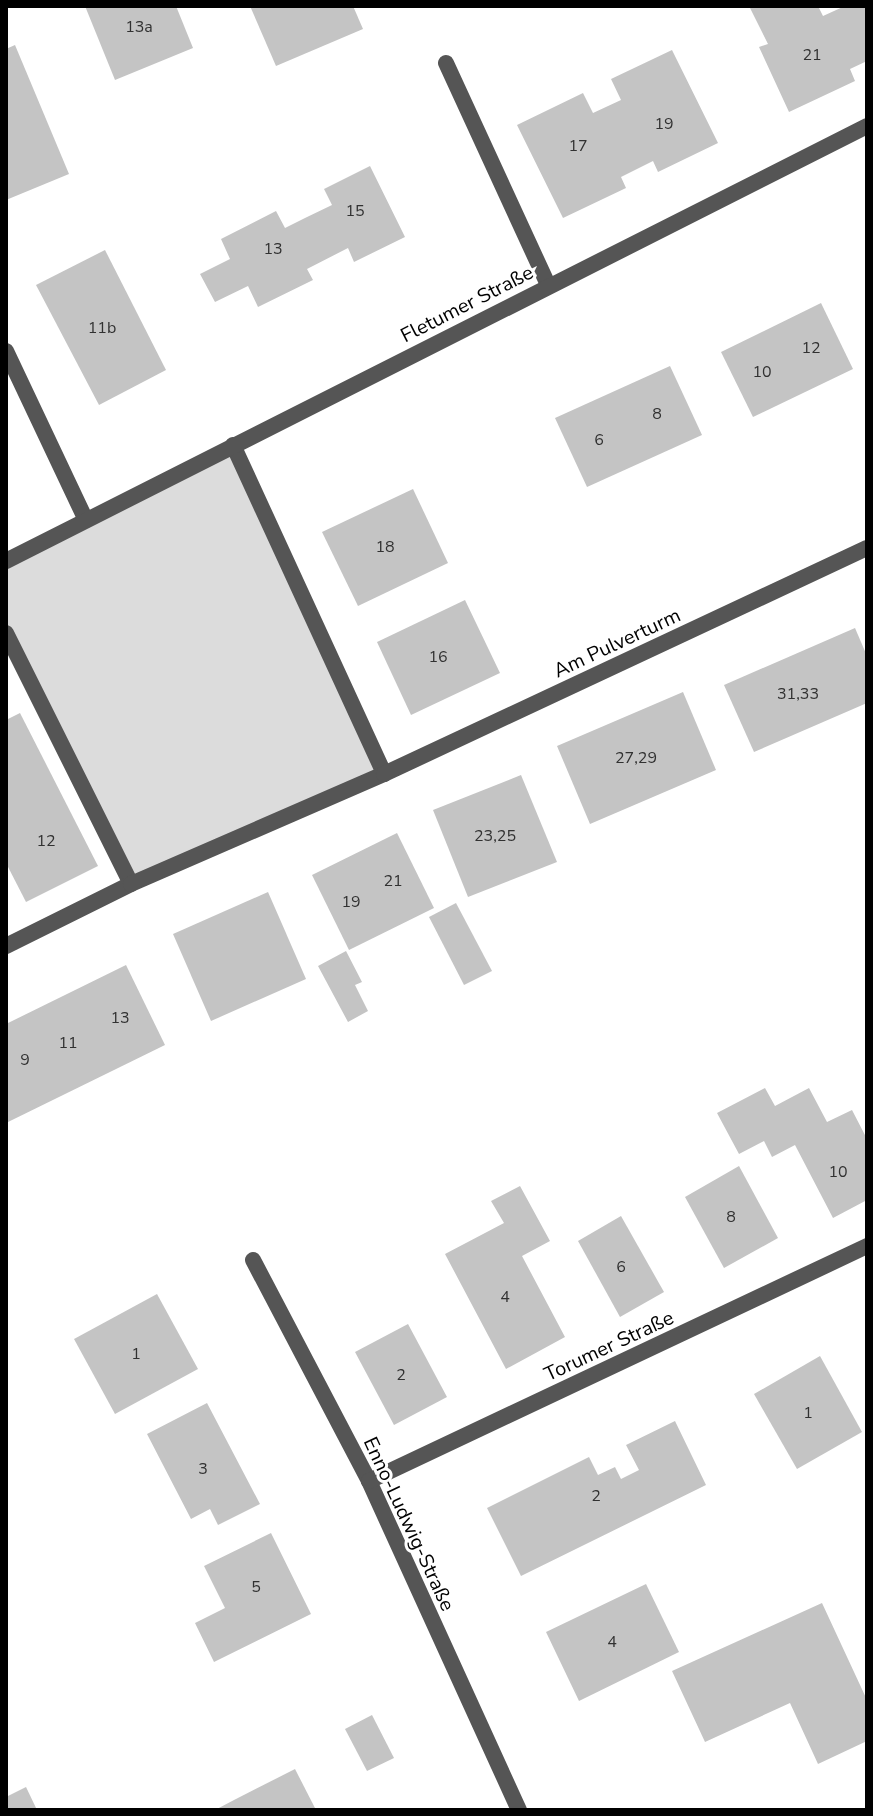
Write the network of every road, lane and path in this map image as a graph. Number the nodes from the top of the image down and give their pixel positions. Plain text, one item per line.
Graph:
1 (446, 63) dead end
2 (867, 126) edge
3 (548, 285) junction
4 (6, 351) edge
5 (233, 445) junction
6 (86, 520) junction
7 (867, 548) edge
8 (6, 561) edge
9 (6, 633) edge
10 (384, 774) junction
11 (131, 884) junction
12 (6, 946) edge
13 (867, 1246) edge
14 (253, 1260) dead end
15 (369, 1481) junction
16 (519, 1810) edge

1 - 3 street
2 - 3 street, Fletumer Straße
3 - 5 street, Fletumer Straße
4 - 6 street
5 - 6 street, Fletumer Straße
5 - 10 street
6 - 8 street, Fletumer Straße
7 - 10 street, Am Pulverturm
9 - 11 street
10 - 11 street, Am Pulverturm
11 - 12 street, Am Pulverturm
13 - 15 street, Torumer Straße
14 - 15 street, Enno-Ludwig-Straße
15 - 16 street, Enno-Ludwig-Straße

